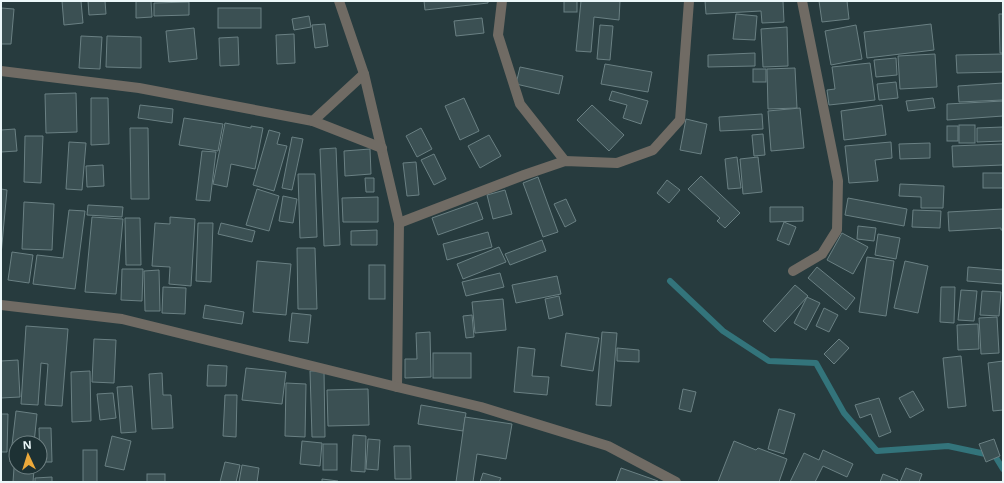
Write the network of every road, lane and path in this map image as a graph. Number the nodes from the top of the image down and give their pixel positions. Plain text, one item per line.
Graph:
1 (339, 1) edge
2 (502, 1) edge
3 (689, 1) edge
4 (802, 1) edge
5 (1, 71) edge
6 (364, 74) junction
7 (313, 121) junction
8 (382, 148) junction
9 (565, 161) junction
10 (399, 223) junction
11 (793, 272) dead end
12 (1, 305) edge
13 (397, 388) junction
14 (676, 482) edge

1 - 6 street
2 - 9 street
3 - 9 street
4 - 11 street
5 - 7 street
6 - 7 street
6 - 8 street
7 - 8 street
8 - 10 street
9 - 10 street
10 - 13 street
12 - 13 street
13 - 14 street

